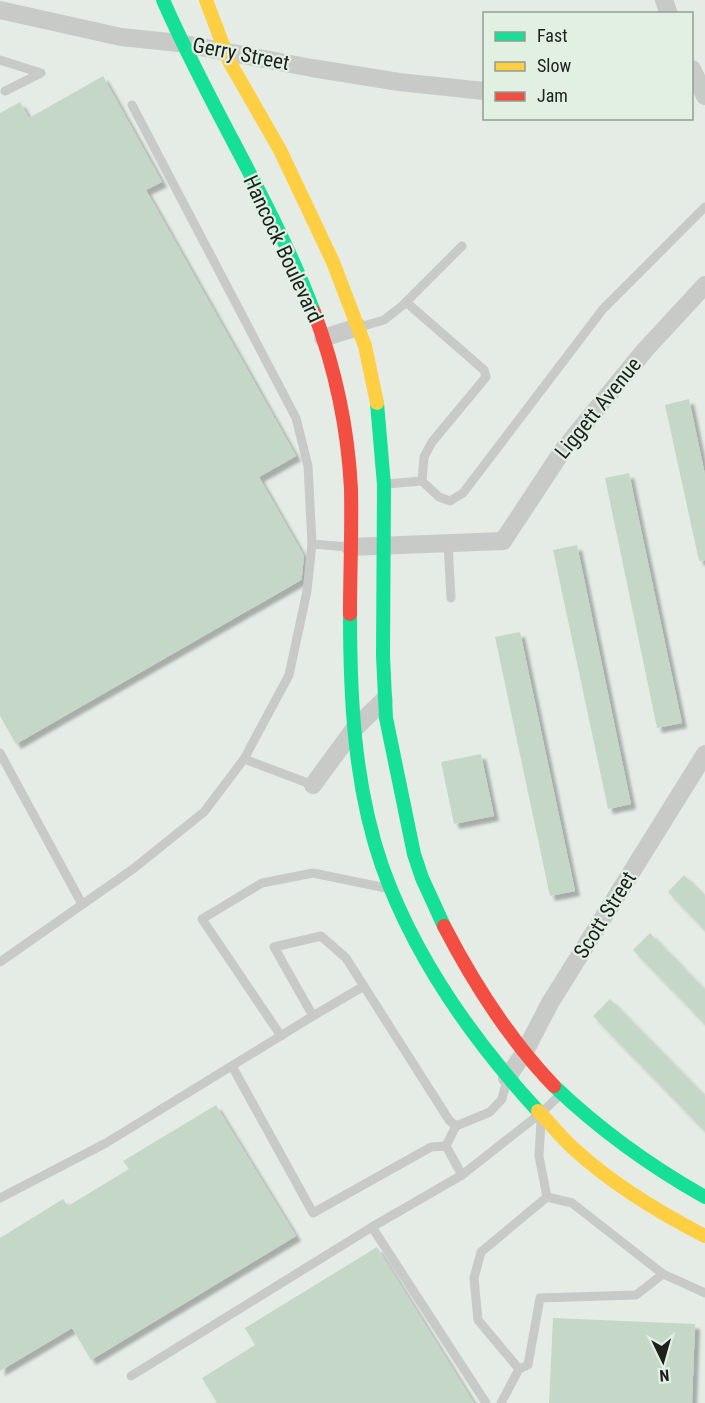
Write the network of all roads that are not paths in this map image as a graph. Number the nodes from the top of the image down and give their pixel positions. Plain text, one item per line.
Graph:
1 (163, 0) edge
2 (206, 0) edge
3 (0, 10) edge
4 (179, 42) junction
5 (224, 51) junction
6 (0, 60) edge
7 (693, 71) edge
8 (483, 91) edge
9 (5, 92) dead end
10 (705, 98) edge
11 (132, 105) dead end
12 (705, 207) edge
13 (462, 246) dead end
14 (705, 285) edge
15 (406, 302) junction
16 (358, 327) junction
17 (323, 338) junction
18 (422, 481) junction
19 (384, 485) junction
20 (448, 543) junction
21 (312, 544) junction
22 (384, 545) junction
23 (350, 547) junction
24 (451, 598) dead end
25 (384, 700) junction
26 (354, 729) junction
27 (0, 753) edge
28 (705, 754) edge
29 (244, 759) junction
30 (313, 785) joint
31 (391, 889) junction
32 (81, 904) junction
33 (0, 962) edge
34 (364, 986) junction
35 (313, 1016) junction
36 (281, 1036) junction
37 (524, 1053) junction
38 (232, 1066) junction
39 (507, 1078) junction
40 (562, 1093) junction
41 (541, 1113) junction
42 (452, 1123) junction
43 (446, 1146) junction
44 (462, 1175) junction
45 (547, 1197) junction
46 (705, 1197) edge
47 (0, 1198) edge
48 (372, 1227) junction
49 (705, 1236) edge
50 (663, 1274) junction
51 (705, 1293) edge
52 (519, 1369) junction
53 (131, 1376) dead end
54 (486, 1403) edge
55 (501, 1403) edge

1 - 4 street, Hancock Boulevard
2 - 5 street, Hancock Boulevard
3 - 4 street, Gerry Street
4 - 5 street, Gerry Street
4 - 17 street, Hancock Boulevard
5 - 8 street, Gerry Street
5 - 16 street, Hancock Boulevard
6 - 9 lane
7 - 10 street
11 - 21 lane
12 - 18 lane
13 - 15 lane
14 - 20 street, Liggett Avenue
15 - 16 lane
15 - 18 lane
16 - 17 street
16 - 19 street, Hancock Boulevard
17 - 23 street, Hancock Boulevard
18 - 19 lane
19 - 22 street, Hancock Boulevard
20 - 22 street
20 - 24 lane
21 - 23 lane
21 - 29 lane
22 - 23 street
22 - 25 street, Hancock Boulevard
23 - 26 street, Hancock Boulevard
25 - 26 street
25 - 37 street, Hancock Boulevard
26 - 30 street
26 - 31 street, Hancock Boulevard
27 - 32 lane
28 - 37 street, Scott Street
29 - 30 lane
29 - 32 lane
31 - 36 lane
31 - 39 street, Hancock Boulevard
32 - 33 lane
34 - 35 lane
34 - 35 lane
34 - 42 lane
35 - 36 lane
36 - 38 lane
37 - 39 street, Scott Street
37 - 40 street, Hancock Boulevard
38 - 43 lane
38 - 47 lane
39 - 41 street, Hancock Boulevard
39 - 42 lane
40 - 41 lane
40 - 46 street, Hancock Boulevard
41 - 44 lane
41 - 45 lane
41 - 49 street, Hancock Boulevard
42 - 43 lane
43 - 44 lane
44 - 48 lane
45 - 50 lane
45 - 52 lane
48 - 53 lane
48 - 54 lane
50 - 51 lane
50 - 52 lane
52 - 55 lane

